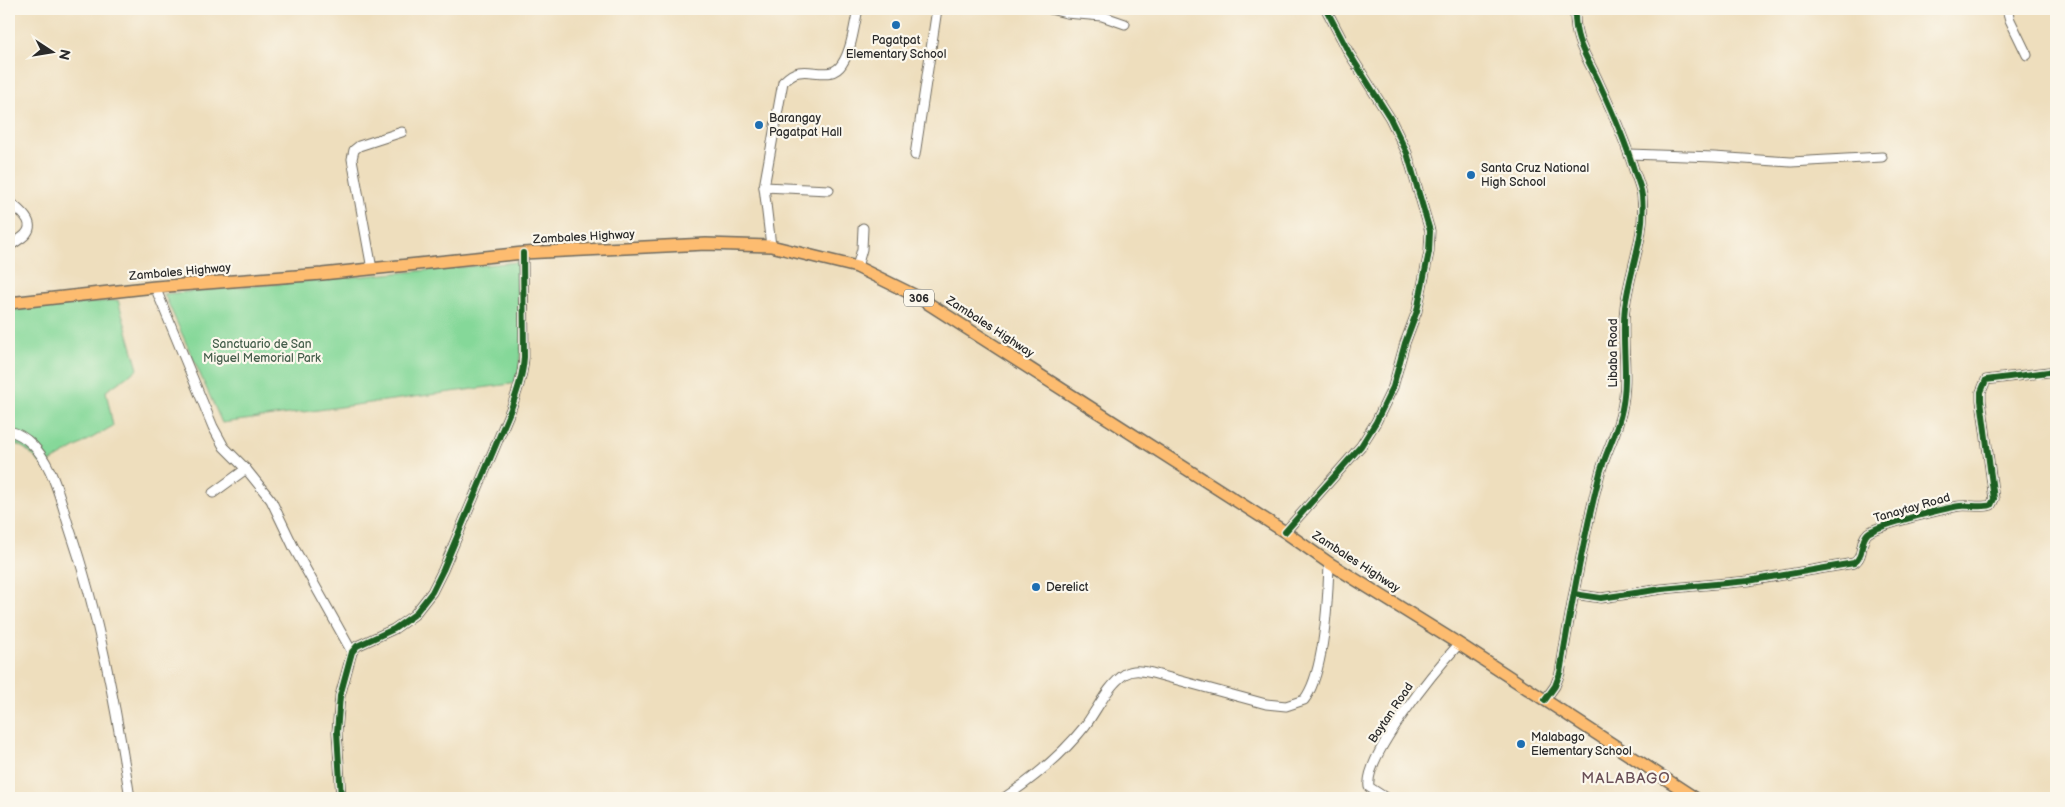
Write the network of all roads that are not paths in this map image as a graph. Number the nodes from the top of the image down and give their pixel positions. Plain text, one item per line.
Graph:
1 (858, 9) edge
2 (936, 9) edge
3 (1050, 9) edge
4 (1326, 9) edge
5 (1575, 9) edge
6 (2008, 9) edge
7 (1125, 24) dead end
8 (2027, 56) dead end
9 (402, 132) dead end
10 (1629, 154) junction
11 (915, 155) dead end
12 (1882, 158) dead end
13 (764, 187) junction
14 (829, 190) dead end
15 (9, 201) edge
16 (863, 228) dead end
17 (771, 246) junction
18 (9, 247) edge
19 (524, 253) junction
20 (857, 267) junction
21 (372, 269) junction
22 (155, 287) junction
23 (9, 304) edge
24 (2056, 371) edge
25 (9, 432) edge
26 (246, 469) junction
27 (213, 493) dead end
28 (1284, 532) junction
29 (1329, 563) junction
30 (1574, 594) junction
31 (1459, 644) junction
32 (352, 652) junction
33 (1545, 700) junction
34 (130, 798) edge
35 (340, 798) edge
36 (1004, 798) edge
37 (1386, 798) edge
38 (1695, 798) edge

1 - 13 street
2 - 11 street
3 - 7 street
4 - 28 street
5 - 10 street, Libaba Road
6 - 8 street
9 - 21 street
10 - 12 street
10 - 30 street, Libaba Road
13 - 14 street
13 - 17 street
15 - 18 street
16 - 20 street
17 - 19 main road, Zambales Highway / 306
17 - 20 main road, Zambales Highway / 306
19 - 21 main road, Zambales Highway / 306
19 - 32 street
20 - 28 main road, Zambales Highway / 306
21 - 22 main road, Zambales Highway / 306
22 - 23 main road, Zambales Highway / 306
22 - 26 street
24 - 30 street, Tanaytay Road
25 - 34 street
26 - 27 street
26 - 32 street
28 - 29 main road, Zambales Highway / 306
29 - 31 main road, Zambales Highway / 306
29 - 36 street
30 - 33 street, Libaba Road
31 - 33 main road, Zambales Highway / 306
31 - 37 street, Baytan Road
32 - 35 street
33 - 38 main road, Zambales Highway / 306

